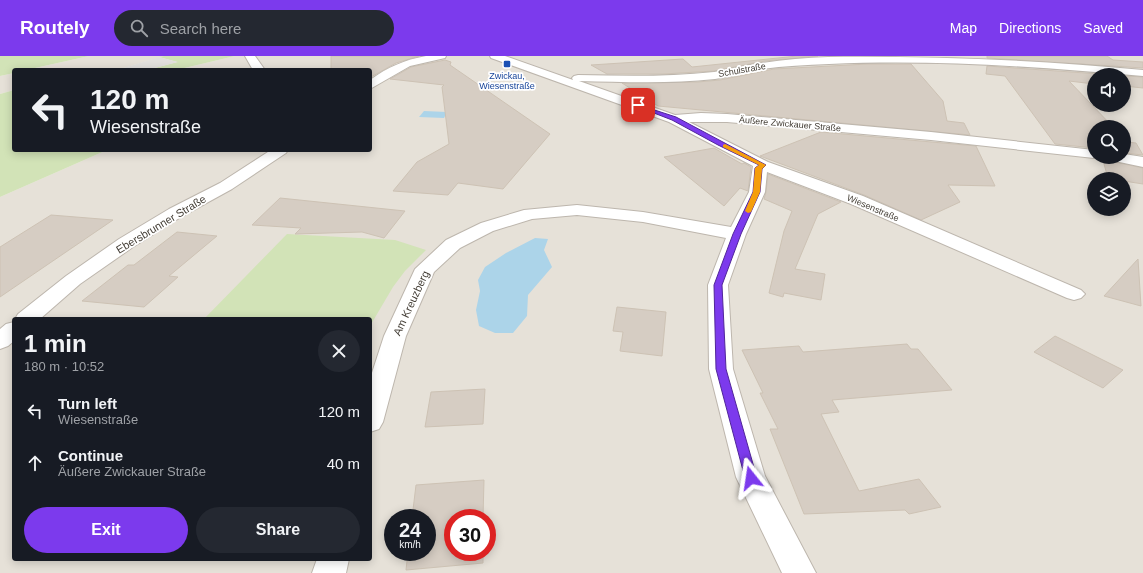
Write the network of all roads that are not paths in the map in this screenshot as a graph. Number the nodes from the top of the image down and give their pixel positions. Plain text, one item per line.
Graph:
1 (250, 56) edge
2 (441, 56) edge
3 (495, 56) edge
4 (258, 68) edge
5 (1143, 73) edge
6 (556, 78) junction
7 (372, 84) edge
8 (674, 119) junction
9 (279, 152) edge
10 (1087, 153) edge
11 (1131, 160) edge
12 (1143, 162) edge
13 (763, 165) junction
14 (737, 234) junction
15 (1074, 294) dead end
16 (28, 317) edge
17 (12, 330) edge
18 (0, 340) edge
19 (372, 415) edge
20 (332, 561) edge
21 (329, 573) edge
22 (798, 573) edge

1 - 4 street
2 - 7 street
3 - 6 street, Äußere Zwickauer Straße
5 - 6 street, Schulstraße
6 - 8 street, Äußere Zwickauer Straße
8 - 10 street, Äußere Zwickauer Straße
8 - 13 street, Wiesenstraße
9 - 16 street, Ebersbrunner Straße
11 - 12 street
13 - 14 street
13 - 15 street, Wiesenstraße
14 - 19 street, Am Kreuzberg
14 - 22 street
17 - 18 street
20 - 21 street

